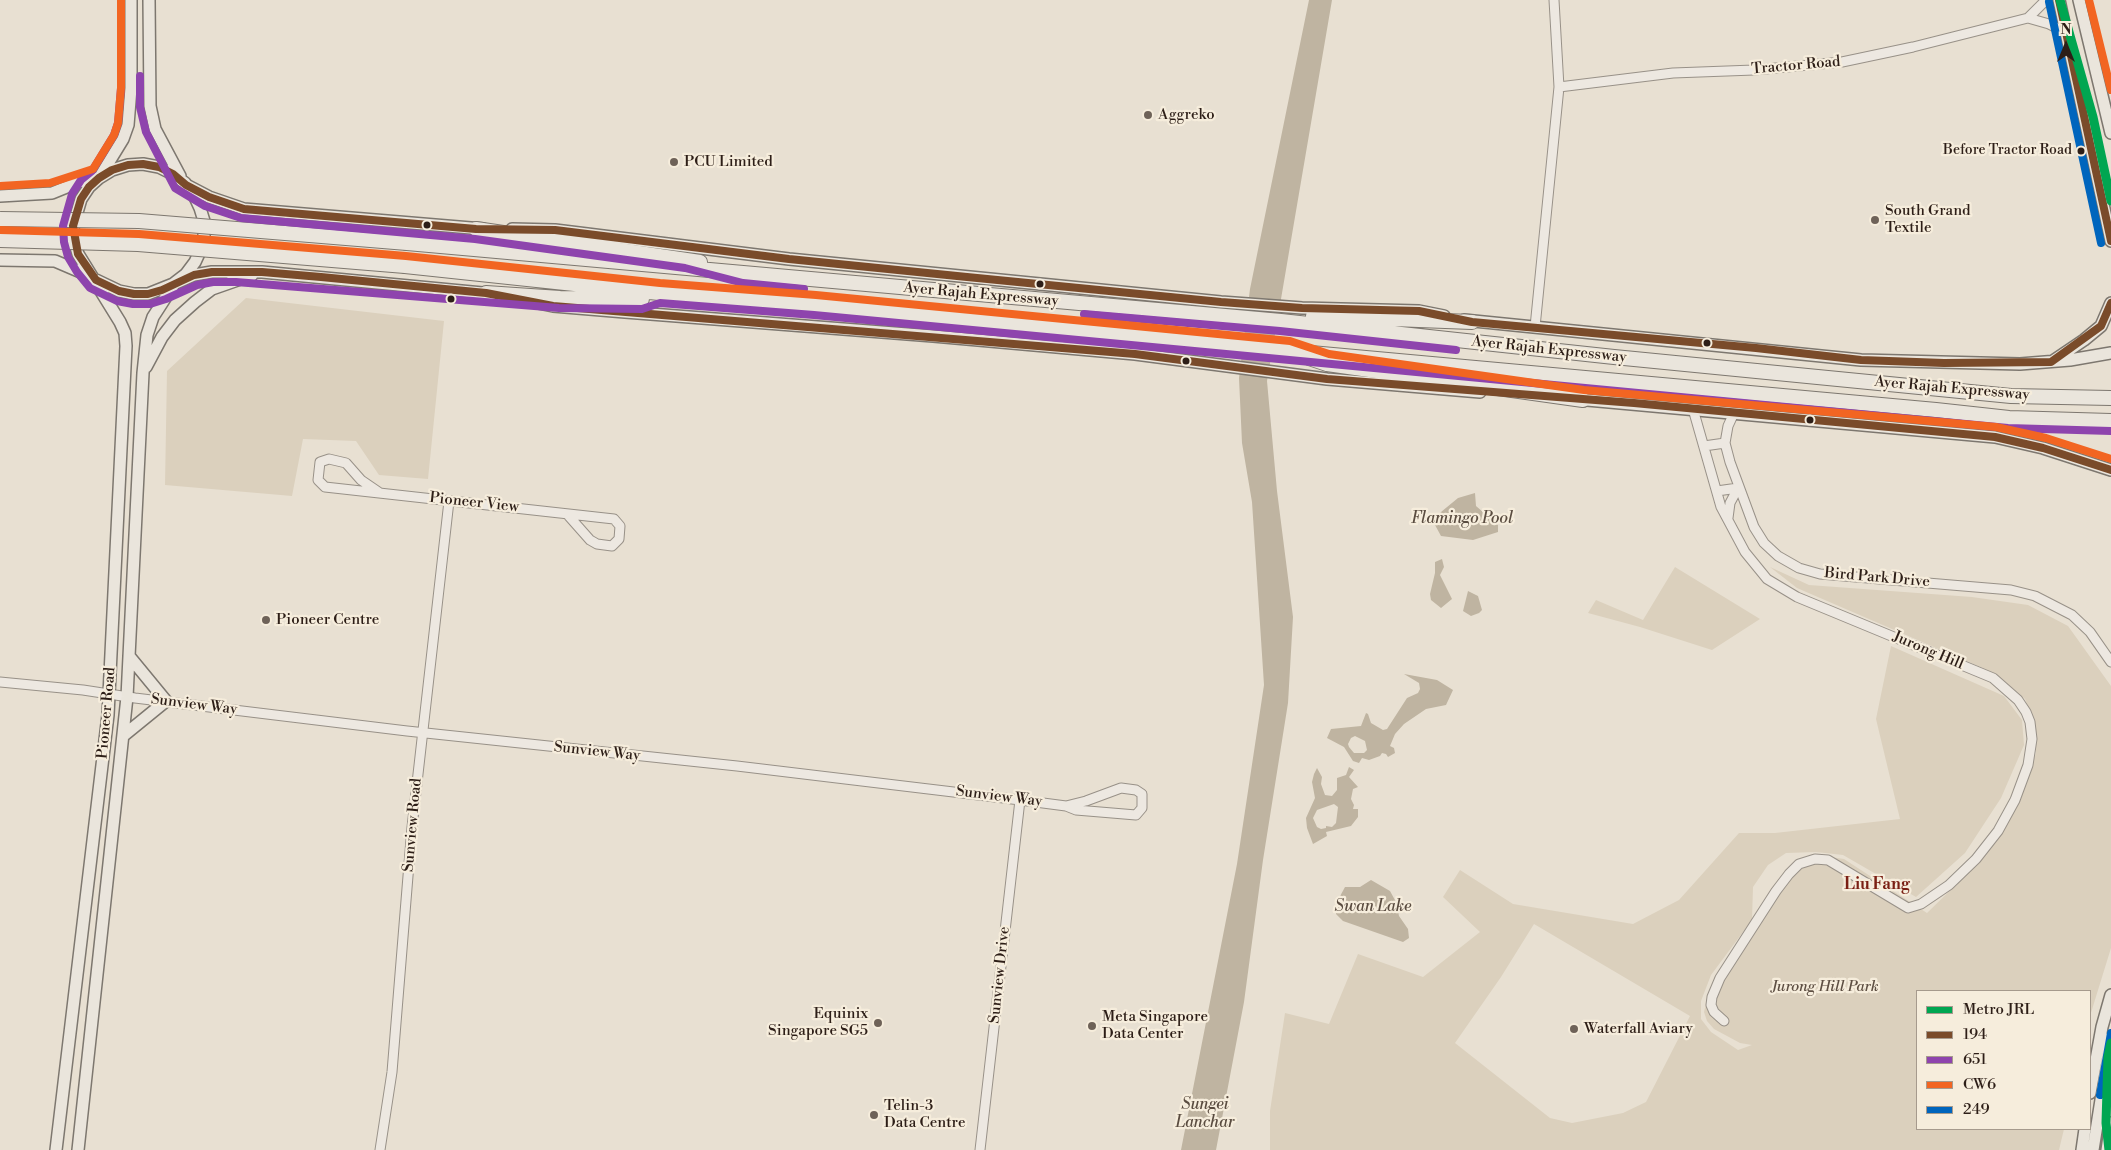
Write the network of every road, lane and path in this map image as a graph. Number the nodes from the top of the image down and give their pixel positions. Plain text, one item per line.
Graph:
1 (131, 0) edge
2 (149, 0) edge
3 (1554, 0) edge
4 (2046, 0) edge
5 (2059, 0) edge
6 (2079, 0) edge
7 (2028, 18) junction
8 (2067, 33) junction
9 (1559, 87) junction
10 (2111, 133) edge
11 (99, 177) junction
12 (185, 183) junction
13 (0, 196) edge
14 (0, 219) edge
15 (476, 229) junction
16 (0, 240) edge
17 (2111, 241) edge
18 (0, 260) edge
19 (262, 272) junction
20 (745, 273) junction
21 (95, 279) junction
22 (175, 284) junction
23 (486, 293) junction
24 (659, 293) junction
25 (2111, 303) edge
26 (1281, 321) junction
27 (1472, 322) junction
28 (1535, 327) junction
29 (1289, 351) junction
30 (2111, 353) edge
31 (2051, 362) junction
32 (143, 373) junction
33 (2111, 398) edge
34 (1583, 400) junction
35 (1693, 409) junction
36 (1734, 413) junction
37 (2111, 421) edge
38 (1725, 443) junction
39 (1704, 446) junction
40 (2109, 471) edge
41 (1738, 488) junction
42 (1716, 491) junction
43 (380, 493) junction
44 (449, 501) junction
45 (567, 514) junction
46 (1728, 520) junction
47 (129, 656) junction
48 (2111, 662) edge
49 (0, 682) edge
50 (110, 694) junction
51 (127, 697) junction
52 (166, 701) junction
53 (423, 732) junction
54 (123, 736) junction
55 (1020, 800) junction
56 (1066, 806) junction
57 (2111, 995) edge
58 (1724, 1021) dead end
59 (2111, 1037) edge
60 (2091, 1087) edge
61 (2111, 1123) edge
62 (2085, 1130) edge
63 (56, 1150) edge
64 (78, 1150) edge
65 (380, 1150) edge
66 (980, 1150) edge
67 (2082, 1150) edge
68 (2093, 1150) edge
69 (2107, 1150) edge

1 - 11 main road
2 - 12 main road
3 - 9 street
4 - 7 street
5 - 8 main road
6 - 10 main road
7 - 8 street
7 - 9 street, Tractor Road
8 - 17 main road
9 - 28 street
11 - 12 main road
11 - 13 main road
11 - 21 main road
12 - 15 main road
12 - 22 main road
14 - 20 highway, Ayer Rajah Expressway, bridge
15 - 20 highway
15 - 27 main road
16 - 24 highway, Ayer Rajah Expressway, bridge
18 - 21 main road
19 - 22 main road
19 - 23 main road
19 - 32 main road
20 - 26 highway, Ayer Rajah Expressway
21 - 22 main road
21 - 50 main road, Pioneer Road
22 - 32 main road, Pioneer Road
23 - 24 highway
23 - 34 main road
24 - 29 highway, Ayer Rajah Expressway
25 - 31 main road
26 - 27 highway
26 - 33 highway, Ayer Rajah Expressway
27 - 28 main road
28 - 31 main road
29 - 34 highway
29 - 37 highway, Ayer Rajah Expressway
30 - 31 main road
32 - 47 main road, Pioneer Road
34 - 35 main road
35 - 36 main road
35 - 39 street, Jurong Hill
36 - 38 street
36 - 40 main road
38 - 39 street
38 - 41 street, Bird Park Drive
39 - 42 street, Jurong Hill
41 - 42 street
41 - 46 street
41 - 48 street, Bird Park Drive
42 - 46 street, Jurong Hill
43 - 43 street, Pioneer View
43 - 44 street, Pioneer View
44 - 45 street, Pioneer View
44 - 53 street, Sunview Road
45 - 45 street, Pioneer View
46 - 58 street, Jurong Hill
47 - 51 main road, Pioneer Road
47 - 52 main road
49 - 50 street, Sunview Way
50 - 51 street, Sunview Way
50 - 63 main road, Pioneer Road
51 - 52 street, Sunview Way
51 - 54 main road, Pioneer Road
52 - 53 street, Sunview Way
52 - 54 main road
53 - 55 street, Sunview Way
53 - 65 street, Sunview Road
54 - 64 main road, Pioneer Road
55 - 56 street, Sunview Way
55 - 66 street, Sunview Drive
56 - 56 street, Sunview Way
57 - 60 main road
59 - 68 main road
61 - 69 main road
62 - 67 main road

